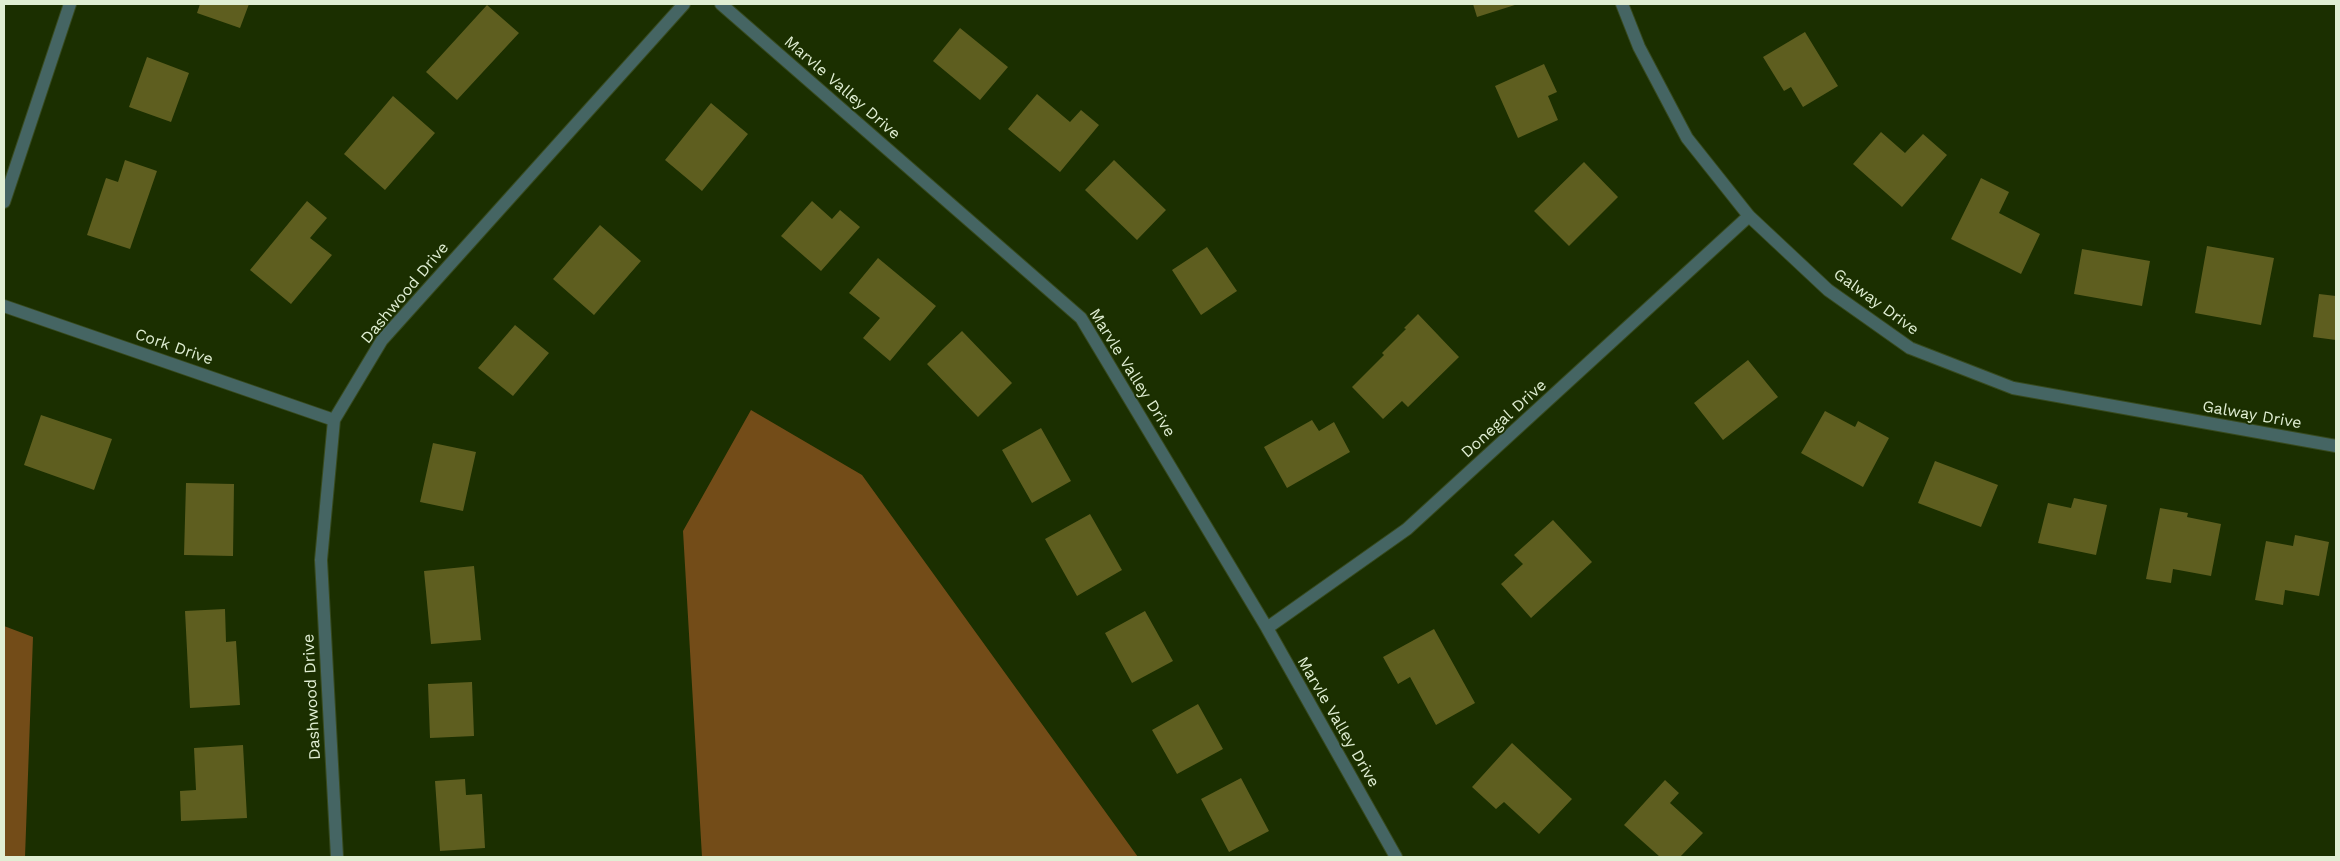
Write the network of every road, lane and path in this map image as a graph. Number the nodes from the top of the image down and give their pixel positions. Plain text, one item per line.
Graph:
1 (70, 4) edge
2 (684, 4) edge
3 (722, 4) edge
4 (1622, 4) edge
5 (4, 202) edge
6 (1750, 216) junction
7 (4, 306) edge
8 (334, 420) junction
9 (2336, 446) edge
10 (1267, 628) junction
11 (337, 857) edge
12 (1396, 857) edge

1 - 5 street
2 - 8 street, Dashwood Drive
3 - 10 street, Marvle Valley Drive
4 - 6 street, Galway Drive
6 - 9 street, Galway Drive
6 - 10 street, Donegal Drive
7 - 8 street, Cork Drive
8 - 11 street, Dashwood Drive
10 - 12 street, Marvle Valley Drive

